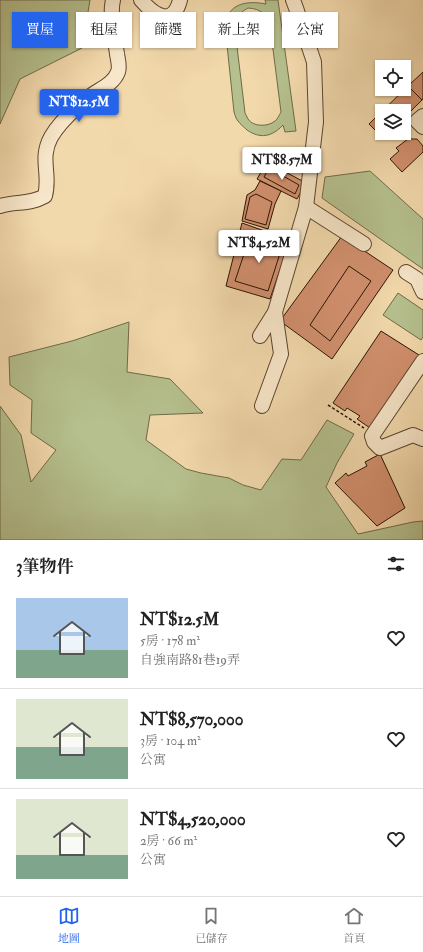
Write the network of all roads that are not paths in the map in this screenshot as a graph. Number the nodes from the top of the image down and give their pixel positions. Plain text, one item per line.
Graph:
1 (113, 0) edge
2 (141, 0) edge
3 (180, 0) edge
4 (293, 0) edge
5 (423, 116) edge
6 (423, 127) edge
7 (0, 206) edge
8 (306, 207) junction
9 (364, 244) dead end
10 (406, 272) dead end
11 (423, 292) edge
12 (275, 312) junction
13 (260, 336) dead end
14 (423, 361) edge
15 (262, 406) dead end
16 (423, 439) edge

1 - 7 street
2 - 3 street
4 - 8 street
5 - 6 street
8 - 9 street
8 - 12 street
10 - 11 street
12 - 13 street
12 - 15 street
14 - 16 street

